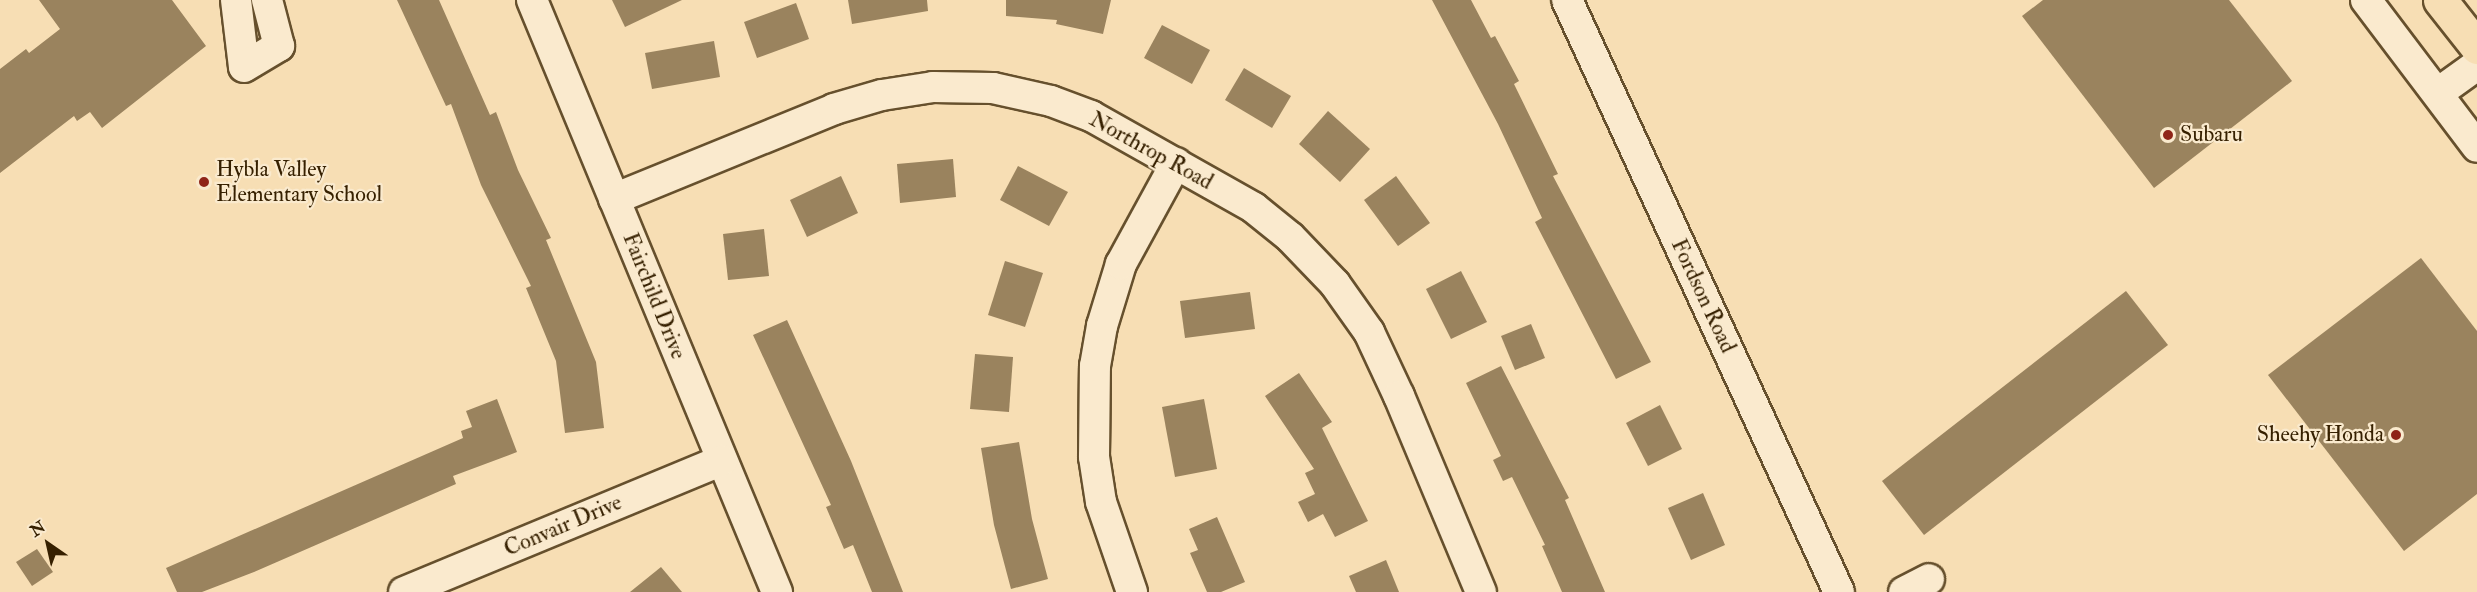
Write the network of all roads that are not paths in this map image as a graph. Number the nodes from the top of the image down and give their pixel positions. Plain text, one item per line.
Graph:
1 (236, 0) edge
2 (267, 0) edge
3 (532, 0) edge
4 (1567, 0) edge
5 (2440, 0) edge
6 (2381, 5) edge
7 (2477, 47) edge
8 (2477, 65) edge
9 (2438, 93) junction
10 (2477, 147) edge
11 (1176, 163) junction
12 (615, 199) junction
13 (722, 460) junction
14 (404, 592) edge
15 (777, 592) edge
16 (1132, 592) edge
17 (1481, 592) edge
18 (1839, 592) edge

1 - 2 street
3 - 12 street, Fairchild Drive
4 - 18 street, Fordson Road
5 - 7 highway
6 - 9 street
8 - 9 street
9 - 10 street
11 - 12 street, Northrop Road
11 - 16 street
11 - 17 street, Northrop Road
12 - 13 street, Fairchild Drive
13 - 14 street, Convair Drive
13 - 15 street, Fairchild Drive

